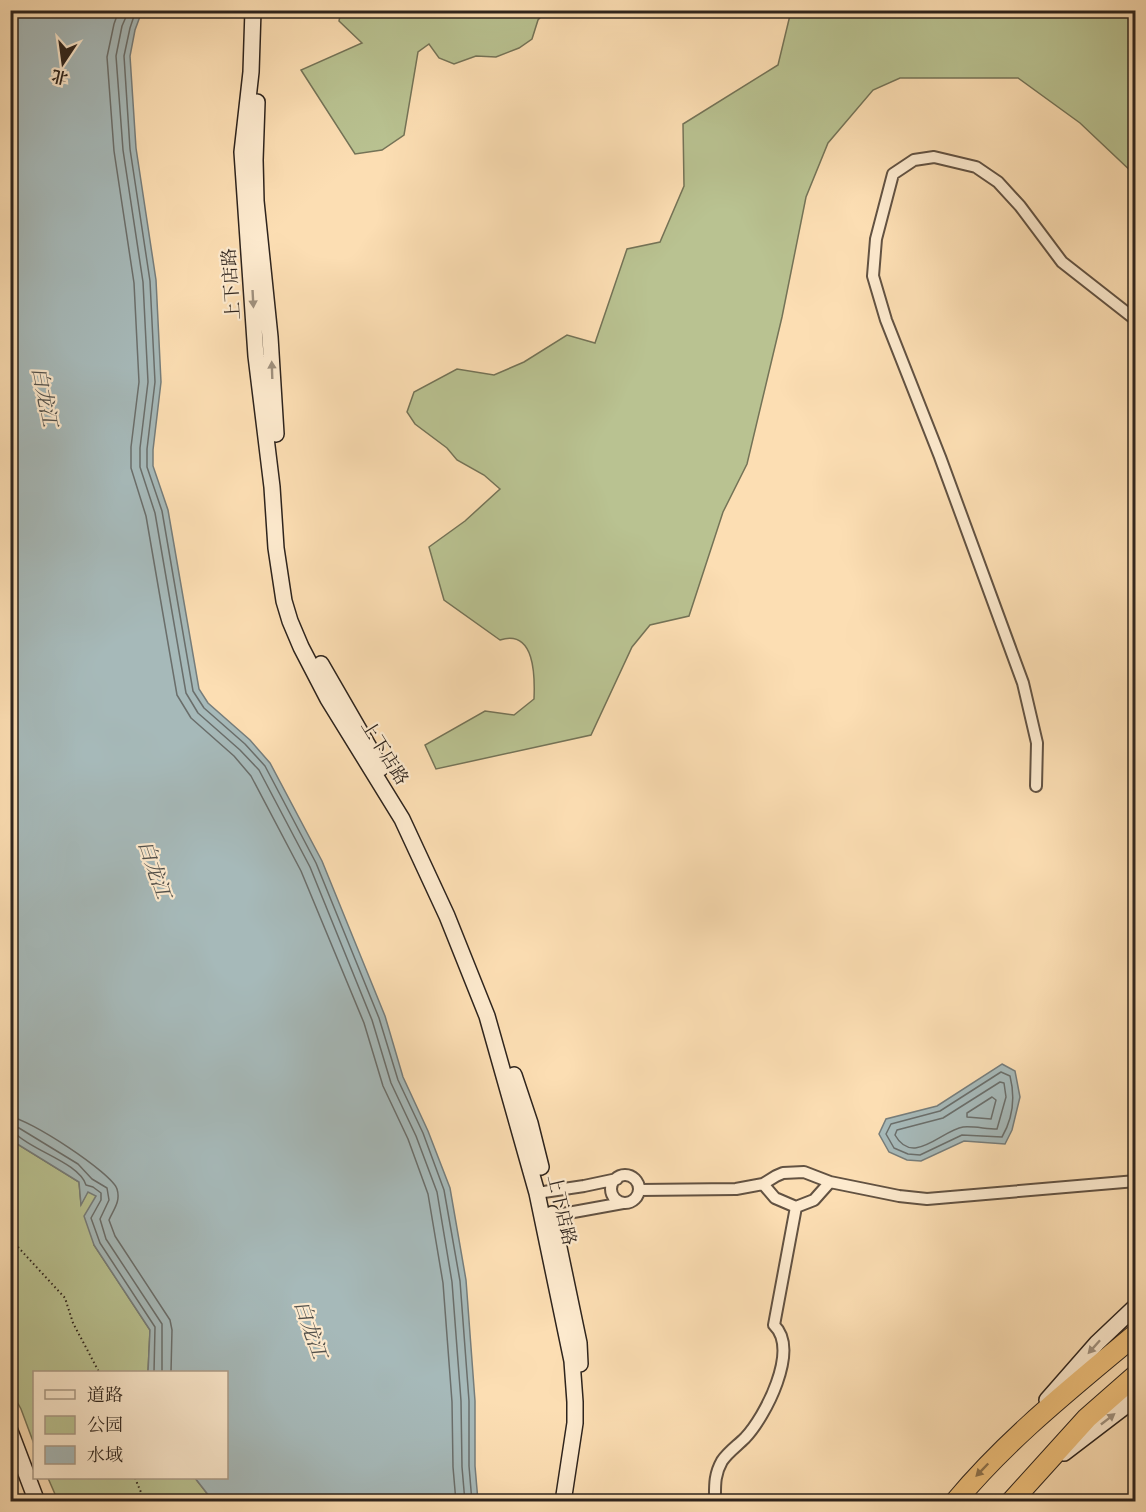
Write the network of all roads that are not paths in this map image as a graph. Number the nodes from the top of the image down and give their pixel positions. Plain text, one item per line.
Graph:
1 (253, 10) edge
2 (261, 10) edge
3 (1136, 320) edge
4 (1036, 786) dead end
5 (617, 1179) junction
6 (1136, 1181) edge
7 (830, 1182) junction
8 (763, 1184) junction
9 (639, 1190) junction
10 (542, 1193) junction
11 (623, 1203) junction
12 (796, 1207) junction
13 (548, 1216) junction
14 (1136, 1306) edge
15 (1136, 1334) edge
16 (1136, 1375) edge
17 (1136, 1398) edge
18 (10, 1431) edge
19 (1014, 1438) junction
20 (1029, 1481) junction
21 (37, 1502) edge
22 (563, 1502) edge
23 (573, 1502) edge
24 (715, 1502) edge
25 (955, 1502) edge
26 (1011, 1502) edge

1 -> 10 main road, 上下店路
10 -> 2 main road, 上下店路
3 - 4 street
5 - 9 street
5 - 10 street
5 - 11 street
6 - 7 street
7 - 8 street
7 - 12 street
8 - 9 street
8 - 12 street
9 - 11 street
10 - 13 main road, 上下店路
11 - 13 street
12 - 24 street
13 - 22 main road, 上下店路
13 - 23 main road, 上下店路
14 -> 19 main road
15 - 19 highway
16 - 20 highway
20 -> 17 main road
18 - 21 main road
19 -> 25 highway
20 - 26 highway

